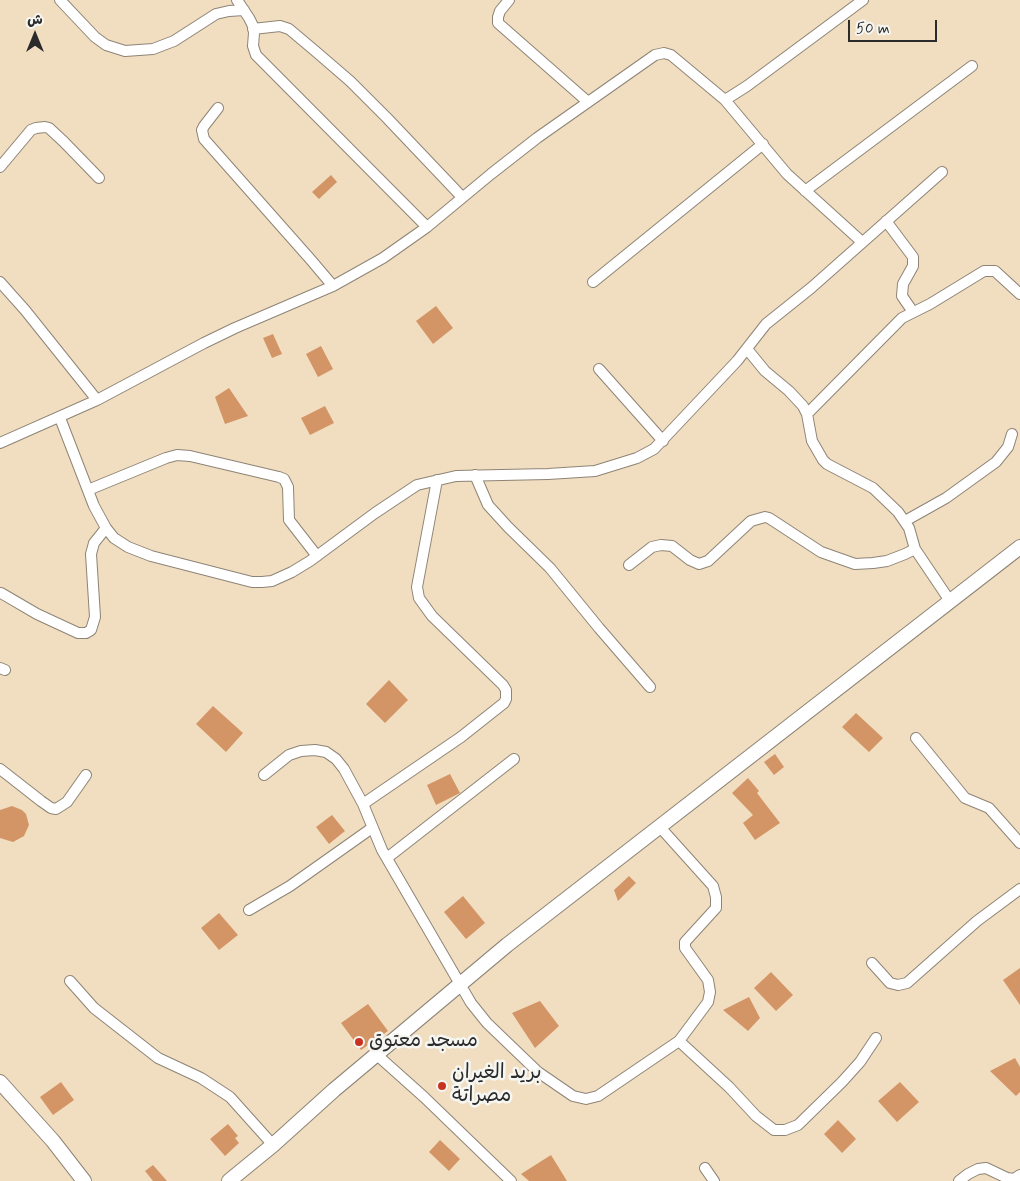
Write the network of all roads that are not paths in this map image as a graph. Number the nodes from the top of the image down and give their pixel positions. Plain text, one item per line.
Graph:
1 (60, 0) edge
2 (237, 0) edge
3 (509, 0) edge
4 (863, 0) edge
5 (244, 10) junction
6 (253, 29) junction
7 (972, 66) dead end
8 (725, 100) junction
9 (588, 102) junction
10 (218, 108) dead end
11 (763, 144) junction
12 (0, 167) edge
13 (942, 172) dead end
14 (99, 178) dead end
15 (805, 191) junction
16 (462, 197) junction
17 (886, 221) junction
18 (427, 226) junction
19 (862, 242) junction
20 (0, 282) edge
21 (593, 282) dead end
22 (333, 286) junction
23 (1020, 294) edge
24 (913, 312) junction
25 (747, 349) junction
26 (600, 369) dead end
27 (97, 400) junction
28 (807, 414) junction
29 (60, 418) junction
30 (1012, 434) dead end
31 (663, 441) junction
32 (0, 443) edge
33 (475, 475) junction
34 (437, 480) junction
35 (88, 490) junction
36 (905, 521) junction
37 (106, 528) junction
38 (1020, 547) edge
39 (915, 549) junction
40 (317, 556) junction
41 (629, 565) dead end
42 (1, 593) edge
43 (950, 601) junction
44 (650, 687) dead end
45 (916, 738) dead end
46 (514, 759) dead end
47 (0, 769) edge
48 (264, 774) dead end
49 (86, 775) dead end
50 (363, 804) junction
51 (659, 826) junction
52 (372, 828) junction
53 (1020, 842) edge
54 (387, 858) junction
55 (1020, 889) edge
56 (249, 910) dead end
57 (872, 963) dead end
58 (70, 981) dead end
59 (459, 984) junction
60 (876, 1038) dead end
61 (679, 1041) junction
62 (377, 1054) junction
63 (0, 1082) edge
64 (273, 1145) junction
65 (705, 1168) dead end
66 (1020, 1175) edge
67 (84, 1181) edge
68 (229, 1181) edge
69 (511, 1181) edge
70 (714, 1181) edge
71 (959, 1181) edge

1 - 5 street
2 - 5 street
3 - 9 street
4 - 8 street
5 - 6 street
6 - 16 street
6 - 18 street
7 - 15 street
8 - 9 street
8 - 11 street
9 - 16 street
10 - 22 street
11 - 15 street
11 - 21 street
12 - 14 street
13 - 17 street
15 - 19 street
16 - 18 street
17 - 19 street
17 - 24 street
18 - 22 street
19 - 25 street
20 - 27 street
22 - 27 street
23 - 24 street
24 - 28 street
25 - 28 street
25 - 31 street
26 - 31 street
27 - 29 street
28 - 36 street
29 - 32 street
29 - 35 street
30 - 36 street
31 - 33 street
33 - 34 street
33 - 44 street
34 - 40 street
34 - 50 street
35 - 37 street
35 - 40 street
36 - 39 street
37 - 40 street
37 - 42 street
38 - 43 street
39 - 41 street
39 - 43 street
43 - 51 street
45 - 53 street
46 - 54 street
47 - 49 street
48 - 50 street
50 - 52 street
51 - 59 street
51 - 61 street
52 - 54 street
52 - 56 street
54 - 59 street
55 - 57 street
58 - 64 street
59 - 61 street
59 - 62 street
60 - 61 street
62 - 64 street
62 - 69 street
63 - 67 street
64 - 68 street
65 - 70 street
66 - 71 street

